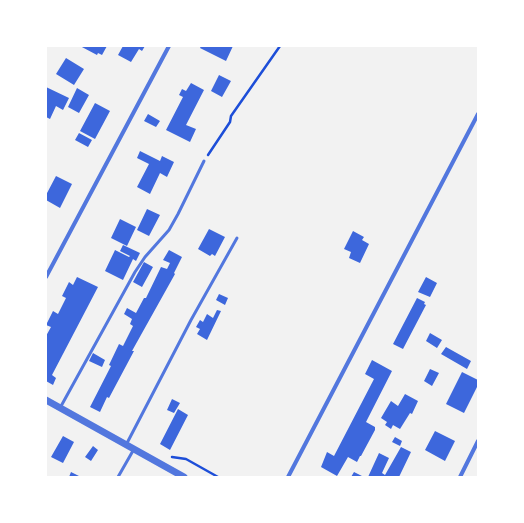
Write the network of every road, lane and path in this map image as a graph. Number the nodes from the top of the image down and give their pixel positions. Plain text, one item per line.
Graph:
1 (169, 46) edge
2 (280, 46) edge
3 (478, 114) edge
4 (204, 161) joint
5 (237, 238) dead end
6 (46, 277) edge
7 (46, 400) edge
8 (60, 408) junction
9 (478, 441) edge
10 (126, 445) junction
11 (134, 449) junction
12 (118, 477) edge
13 (184, 477) edge
14 (288, 477) edge
15 (460, 477) edge

1 - 6 street
2 - 4 path
3 - 14 street
4 - 8 lane
5 - 10 lane
7 - 8 street
8 - 10 street
9 - 15 street
10 - 11 street
11 - 12 lane
11 - 13 street

